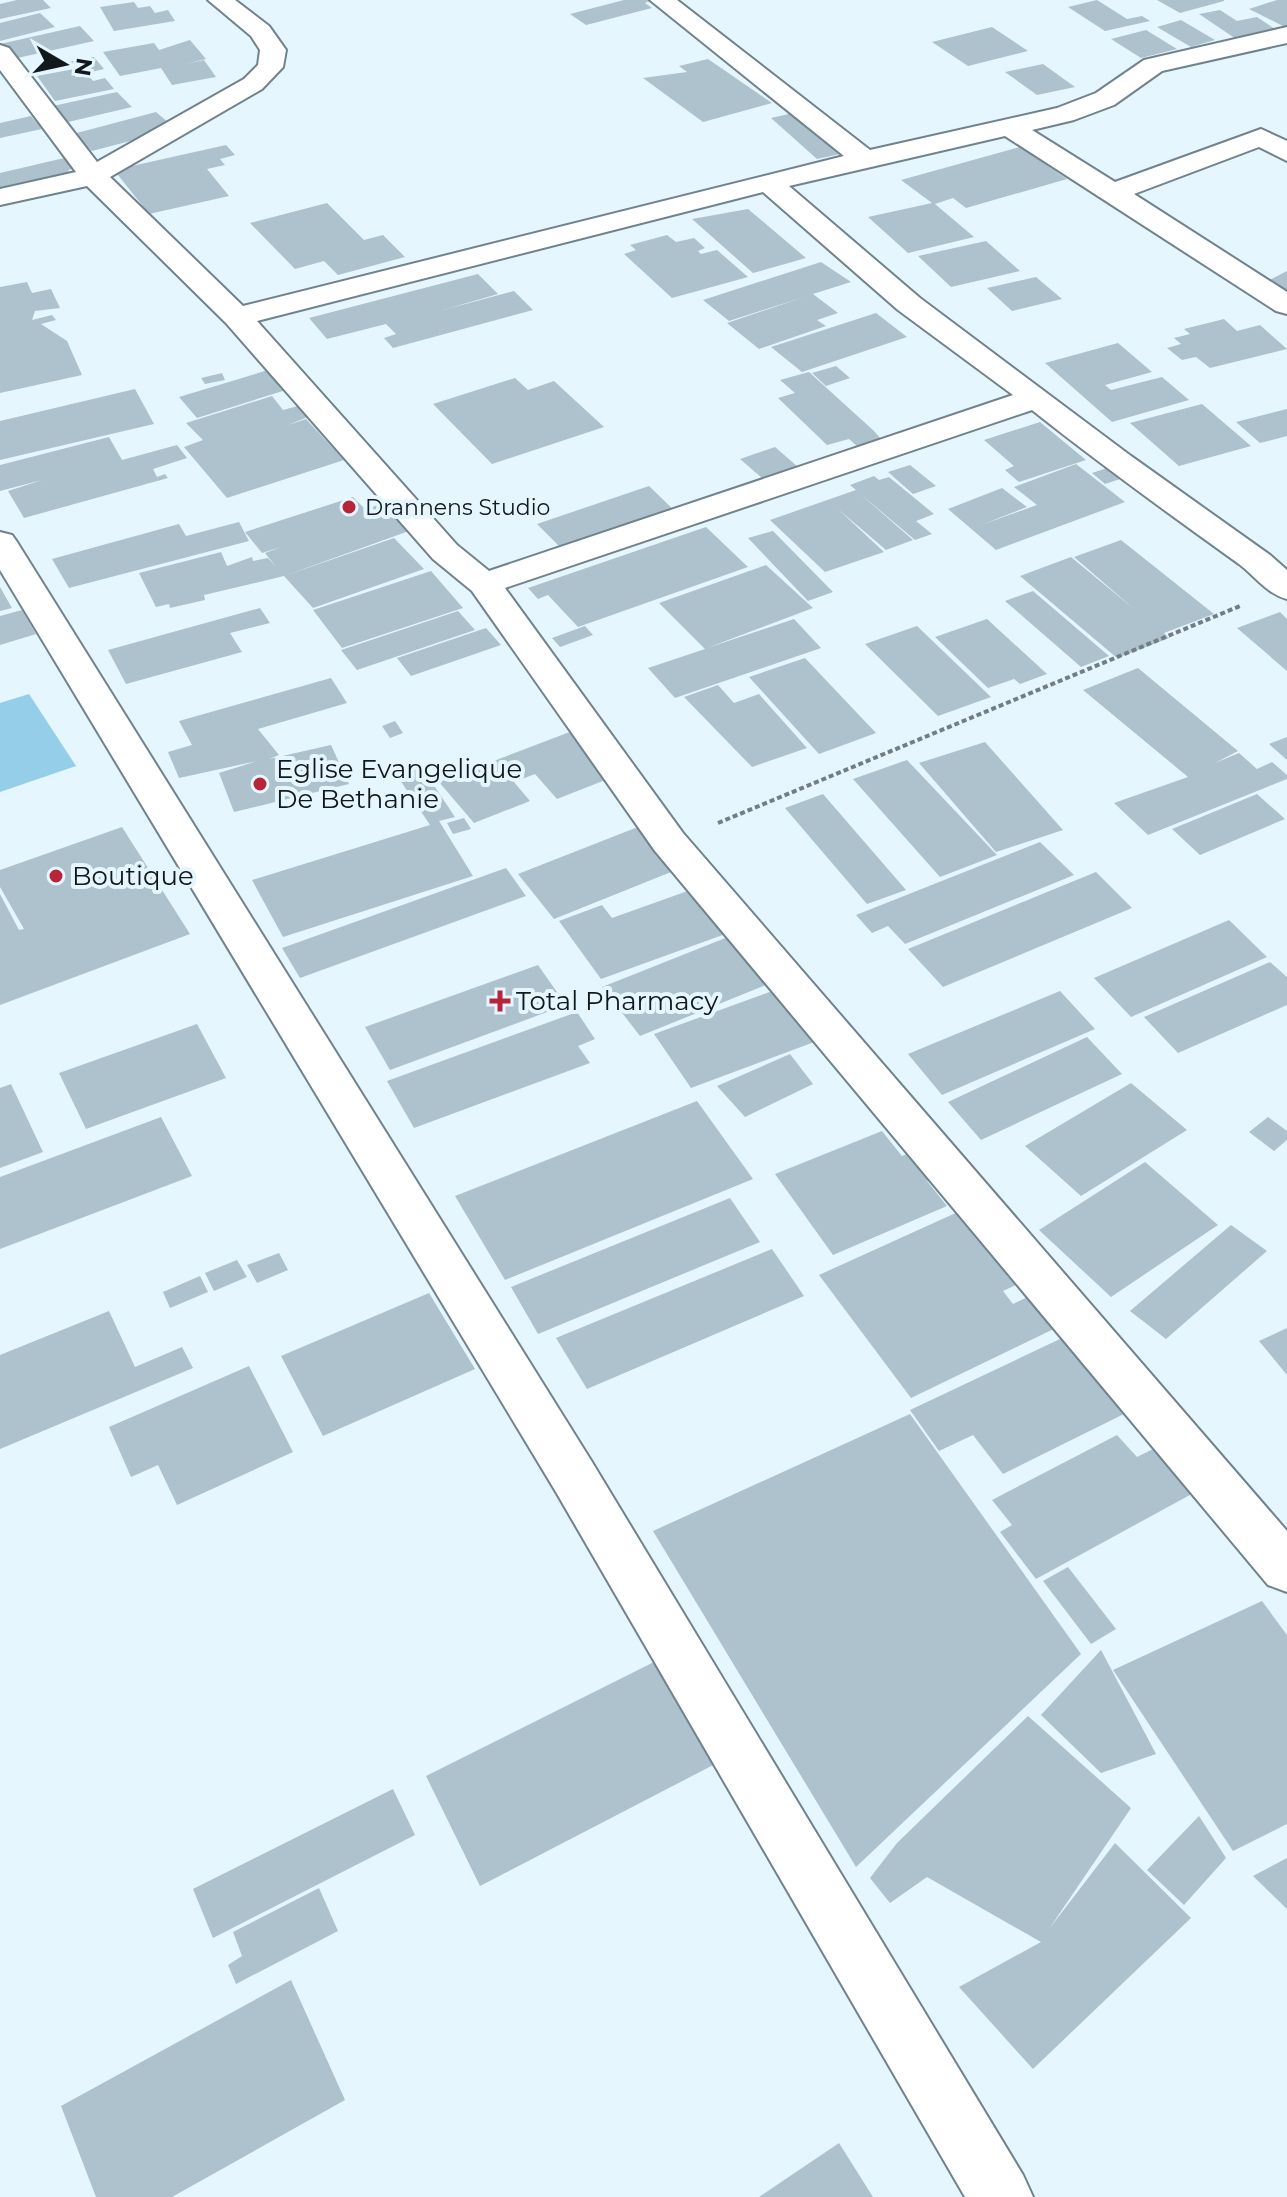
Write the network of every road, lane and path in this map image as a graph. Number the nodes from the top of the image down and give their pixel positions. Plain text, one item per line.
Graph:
1 (220, 0) edge
2 (662, 0) edge
3 (1287, 35) edge
4 (0, 53) edge
5 (1009, 127) junction
6 (1287, 153) edge
7 (864, 159) junction
8 (93, 176) junction
9 (768, 182) junction
10 (1112, 193) junction
11 (0, 197) edge
12 (1287, 305) edge
13 (237, 317) junction
14 (1037, 398) junction
15 (0, 542) edge
16 (484, 584) junction
17 (1287, 589) edge
18 (669, 842) junction
19 (1287, 1569) edge
20 (1001, 2197) edge

1 - 8 street
2 - 7 street
3 - 5 street
4 - 8 street
5 - 7 street
5 - 10 street
6 - 10 street
7 - 9 street
8 - 11 street
8 - 13 street
9 - 13 street
9 - 14 street
10 - 12 street
13 - 16 street
14 - 16 street
14 - 17 street
15 - 20 street
16 - 18 street
17 - 18 path
18 - 19 street

